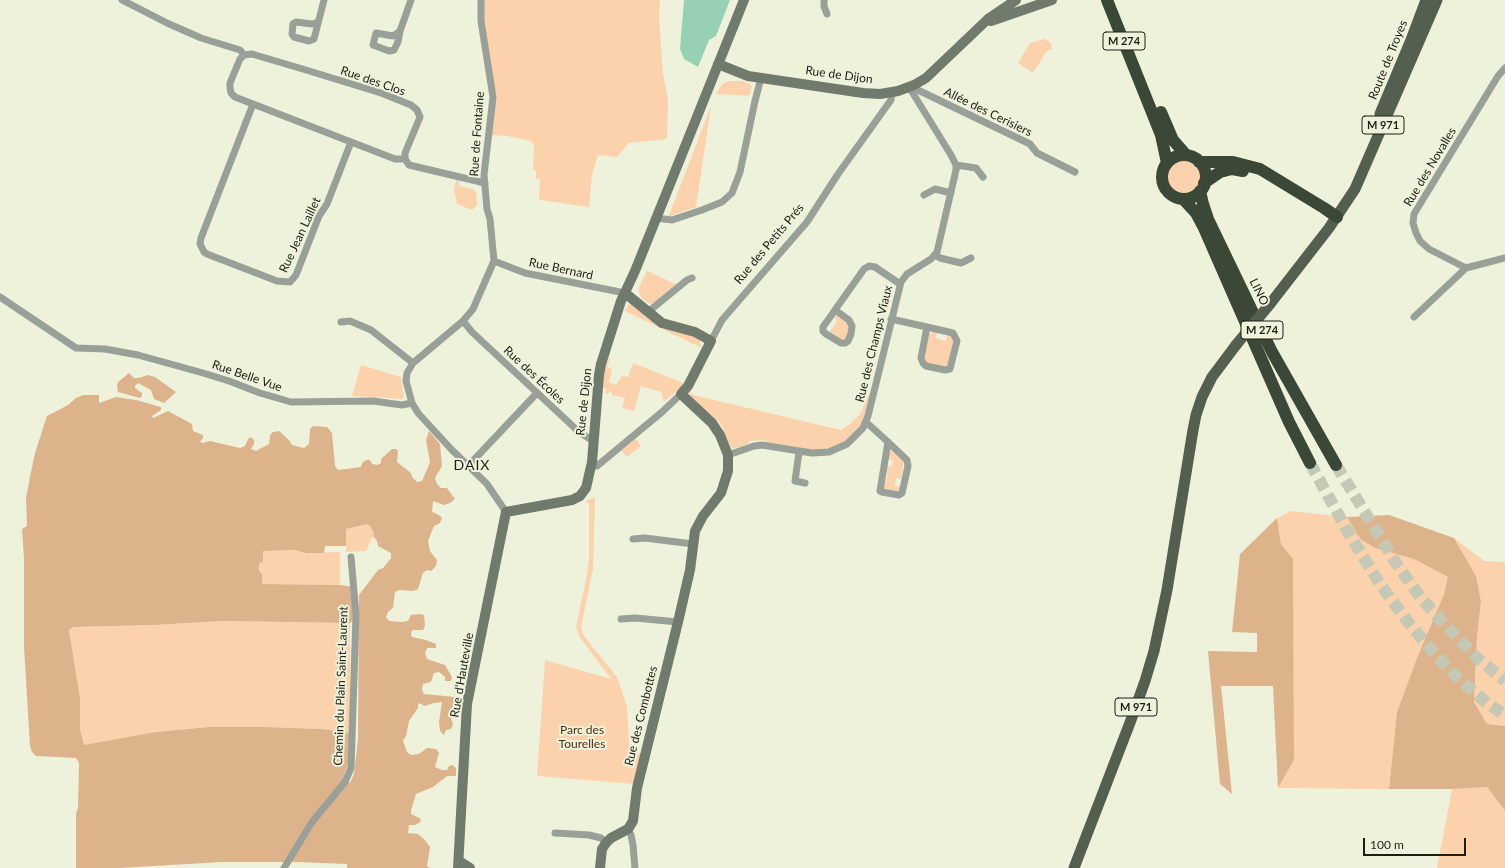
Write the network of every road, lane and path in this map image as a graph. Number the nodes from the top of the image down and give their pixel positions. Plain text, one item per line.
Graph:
1 (122, 0) edge
2 (324, 0) edge
3 (411, 0) edge
4 (481, 0) edge
5 (744, 0) edge
6 (824, 0) edge
7 (1016, 0) edge
8 (1052, 0) edge
9 (1107, 0) edge
10 (1115, 0) edge
11 (1426, 0) edge
12 (1437, 0) edge
13 (1040, 2) edge
14 (827, 14) dead end
15 (318, 22) dead end
16 (986, 23) junction
17 (400, 31) dead end
18 (244, 55) junction
19 (718, 64) junction
20 (1505, 68) edge
21 (761, 78) junction
22 (909, 87) junction
23 (892, 92) junction
24 (253, 104) junction
25 (351, 142) junction
26 (1186, 155) junction
27 (405, 159) junction
28 (1199, 162) junction
29 (1167, 163) junction
30 (956, 165) junction
31 (1075, 172) dead end
32 (983, 177) dead end
33 (485, 183) junction
34 (1202, 187) junction
35 (952, 193) junction
36 (924, 195) dead end
37 (1183, 199) junction
38 (656, 218) junction
39 (1337, 218) junction
40 (935, 255) junction
41 (971, 258) dead end
42 (1505, 258) edge
43 (494, 261) junction
44 (1466, 268) junction
45 (692, 278) dead end
46 (900, 284) junction
47 (625, 293) junction
48 (0, 297) edge
49 (835, 310) junction
50 (648, 312) junction
51 (1414, 317) dead end
52 (891, 319) junction
53 (463, 321) junction
54 (342, 322) dead end
55 (927, 327) junction
56 (711, 341) junction
57 (413, 363) junction
58 (537, 393) junction
59 (681, 394) junction
60 (412, 403) junction
61 (866, 422) junction
62 (594, 439) junction
63 (888, 442) junction
64 (799, 452) junction
65 (728, 455) junction
66 (592, 462) junction
67 (1310, 463) tunnel mouth
68 (469, 465) junction
69 (1336, 465) tunnel mouth
70 (805, 483) dead end
71 (506, 512) junction
72 (633, 539) dead end
73 (693, 544) junction
74 (351, 557) dead end
75 (621, 619) dead end
76 (678, 622) junction
77 (628, 830) junction
78 (555, 833) dead end
79 (606, 843) junction
80 (458, 865) edge
81 (284, 868) edge
82 (470, 868) edge
83 (600, 868) edge
84 (635, 868) edge
85 (1074, 868) edge

1 - 18 street
2 - 15 street
3 - 17 street
4 - 33 street, Rue de Fontaine
5 - 19 street
6 - 14 street
7 - 16 street, Rue de Dijon
8 - 13 street, Rue de Dijon
9 - 29 highway, LINO / M 274
10 - 26 highway, M 274
11 - 39 main road, Route de Troyes / M 971
12 - 39 main road, M 971
13 - 16 street, Rue de Dijon
16 - 22 street, Rue de Dijon
18 - 24 street
18 - 27 street, Rue des Clos
19 - 21 street, Rue de Dijon
19 - 38 street, Rue de Dijon
20 - 44 street, Rue des Novalles
21 - 23 street, Rue de Dijon
21 - 38 street
22 - 23 street, Rue de Dijon
22 - 30 street
22 - 31 street, Allée des Cerisiers
23 - 56 street, Rue des Petits Prés
24 - 25 street
24 - 25 street, Rue Jean Laillet
25 - 27 street
26 - 28 highway
26 - 29 highway
27 - 33 street
28 - 34 highway, LINO
28 - 39 highway
29 - 37 highway, LINO
30 - 32 street
30 - 35 street
33 - 43 street, Rue de Fontaine
34 - 37 highway
34 - 39 highway
34 - 69 highway, LINO / M 274
35 - 36 street
35 - 40 street
37 - 67 highway, LINO / M 274
38 - 47 street, Rue de Dijon
39 - 85 main road, M 971, bridge
40 - 41 street
40 - 46 street, Rue des Champs Viaux
42 - 44 street
43 - 47 street, Rue Bernard
43 - 53 street, Rue de Fontaine
44 - 51 street
45 - 50 street
46 - 49 street
46 - 52 street, Rue des Champs Viaux
47 - 50 street
47 - 62 street, Rue de Dijon
48 - 60 street, Rue Belle Vue
49 - 49 street
50 - 56 street
52 - 55 street
52 - 61 street, Rue des Champs Viaux
53 - 57 street, Rue de Fontaine
53 - 58 street, Rue des Écoles
54 - 57 street
55 - 55 street
56 - 59 street, Rue des Petits Prés
57 - 60 street
58 - 62 street, Rue des Écoles
58 - 68 street
59 - 65 street, Rue des Combottes
59 - 66 street
60 - 68 street
61 - 63 street
61 - 64 street, Rue des Champs Viaux
62 - 66 street, Rue de Dijon
63 - 63 street
64 - 65 street, Rue des Champs Viaux
64 - 70 street
65 - 73 street, Rue des Combottes
66 - 71 street, Rue de Dijon
68 - 71 street
71 - 80 street, Rue d'Hauteville
72 - 73 street
73 - 76 street, Rue des Combottes
74 - 81 street, Chemin du Plain Saint-Laurent
75 - 76 street
76 - 77 street, Rue des Combottes
77 - 79 street
77 - 84 street
78 - 79 street
79 - 83 street
80 - 82 street

